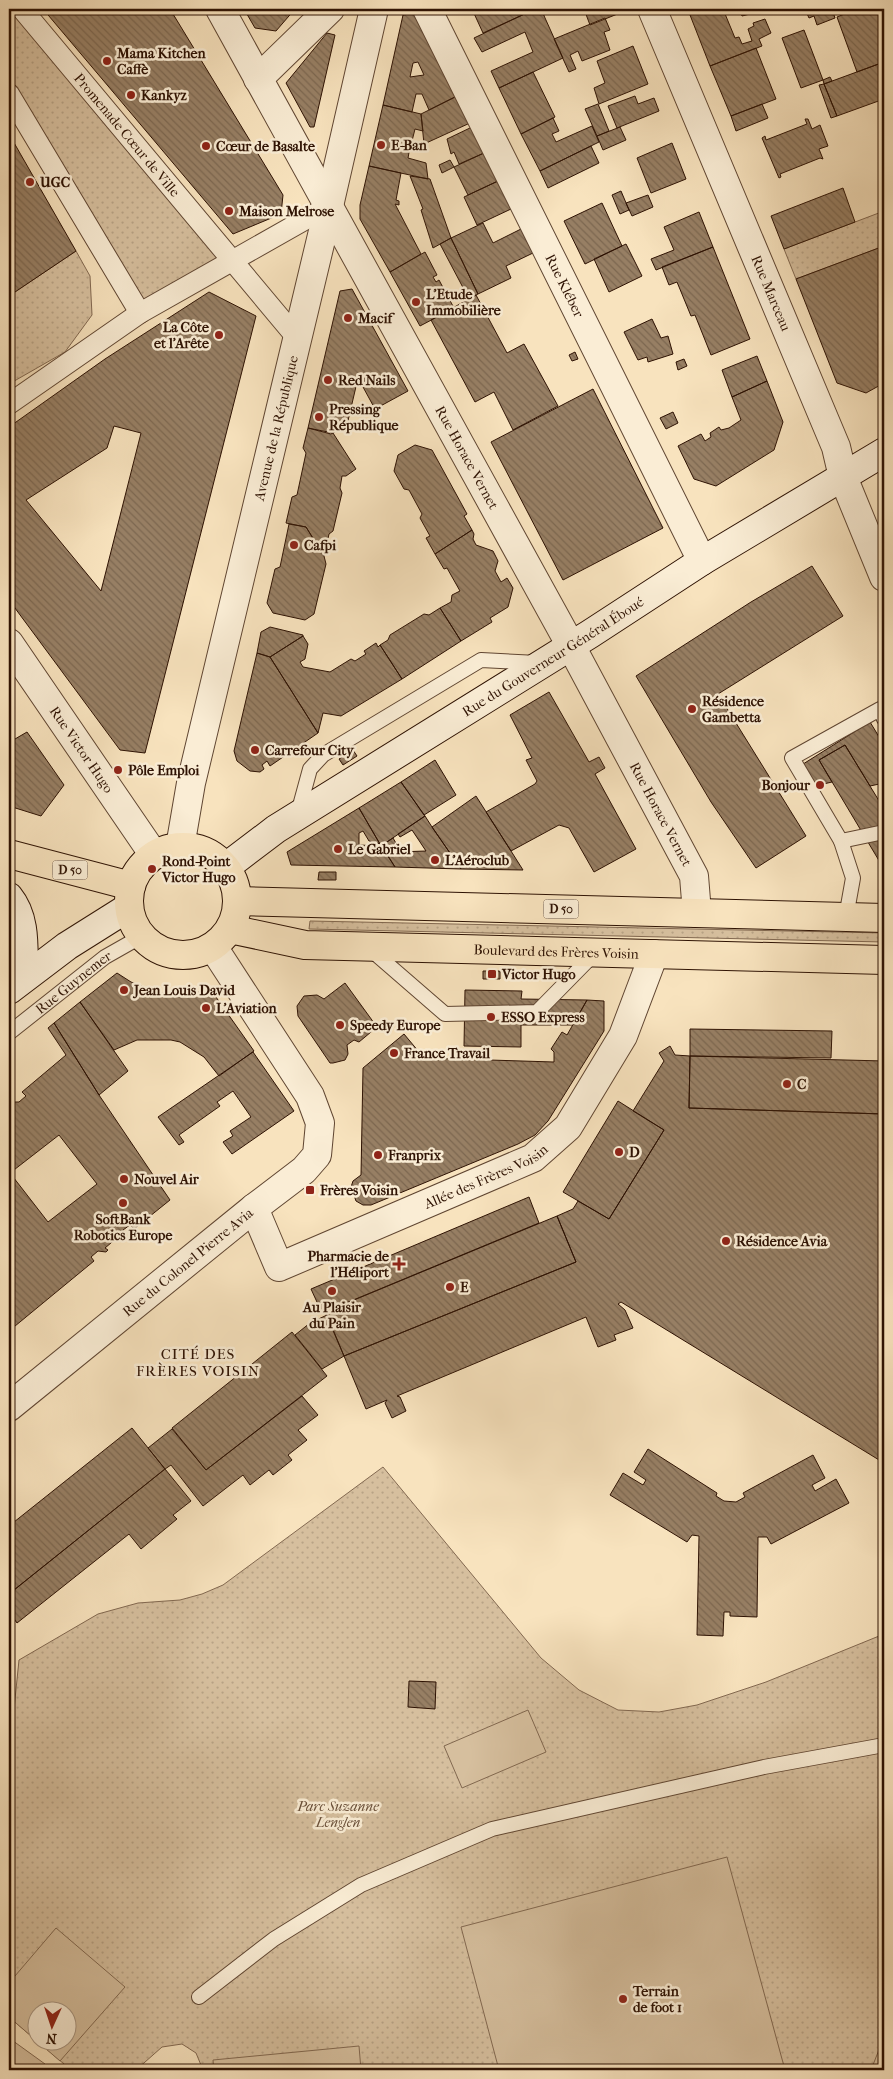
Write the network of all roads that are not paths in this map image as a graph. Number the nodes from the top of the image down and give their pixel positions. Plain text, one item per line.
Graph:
1 (22, 9) edge
2 (220, 9) edge
3 (330, 9) edge
4 (374, 9) edge
5 (427, 9) edge
6 (652, 9) edge
7 (258, 79) junction
8 (9, 94) edge
9 (329, 206) junction
10 (233, 260) junction
11 (140, 313) junction
12 (297, 338) junction
13 (9, 404) edge
14 (884, 452) edge
15 (843, 477) junction
16 (702, 562) junction
17 (884, 577) edge
18 (9, 643) edge
19 (571, 646) junction
20 (544, 663) junction
21 (884, 720) edge
22 (297, 816) junction
23 (884, 832) edge
24 (841, 841) junction
25 (180, 847) junction
26 (9, 854) edge
27 (154, 855) junction
28 (226, 867) junction
29 (130, 896) junction
30 (9, 898) edge
31 (237, 901) junction
32 (697, 913) junction
33 (846, 917) junction
34 (884, 918) edge
35 (142, 936) junction
36 (221, 938) junction
37 (367, 946) junction
38 (596, 952) junction
39 (654, 954) junction
40 (884, 960) edge
41 (16, 984) edge
42 (9, 1033) edge
43 (254, 1208) junction
44 (9, 1407) edge
45 (884, 1745) edge
46 (199, 1997) dead end

1 - 10 street, Promenade Cœur de Ville
2 - 7 street, Rue Horace Vernet
3 - 7 street
4 - 9 street, Avenue de la République
5 - 16 street, Rue Kléber
6 - 15 street, Rue Marceau
7 - 9 street, Rue Horace Vernet
8 - 11 street
9 - 10 street
9 - 12 street, Avenue de la République
9 - 19 street, Rue Horace Vernet
10 - 11 street
10 - 12 street, Promenade Cœur de Ville
11 - 13 street
12 - 25 street, Avenue de la République
14 - 15 street, Rue du Gouverneur Général Éboué
15 - 16 street, Rue du Gouverneur Général Éboué
15 - 17 street, Rue Marceau
16 - 19 street, Rue du Gouverneur Général Éboué
18 - 27 street, Rue Victor Hugo
19 - 20 street, Rue du Gouverneur Général Éboué
19 - 32 street, Rue Horace Vernet
20 - 22 street, Rue du Gouverneur Général Éboué
20 - 22 lane
21 - 24 lane
22 - 28 street, Rue du Gouverneur Général Éboué
23 - 24 lane
24 - 33 lane
25 - 27 main road
25 - 28 main road
26 - 29 main road, D 50
27 - 29 main road
28 - 31 main road
29 - 35 main road
29 - 41 street
30 - 41 street
31 - 32 main road, D 50
31 - 36 main road
32 - 33 main road, D 50
33 - 34 main road, D 50
35 - 36 main road
35 - 42 lane, Rue Guynemer
36 - 37 main road, Boulevard des Frères Voisin
36 - 43 street, Rue du Colonel Pierre Avia
37 - 38 main road, Boulevard des Frères Voisin
37 - 38 lane
38 - 39 main road, Boulevard des Frères Voisin
39 - 40 main road, Boulevard des Frères Voisin
39 - 43 street, Allée des Frères Voisin
43 - 44 street, Rue du Colonel Pierre Avia
45 - 46 lane

